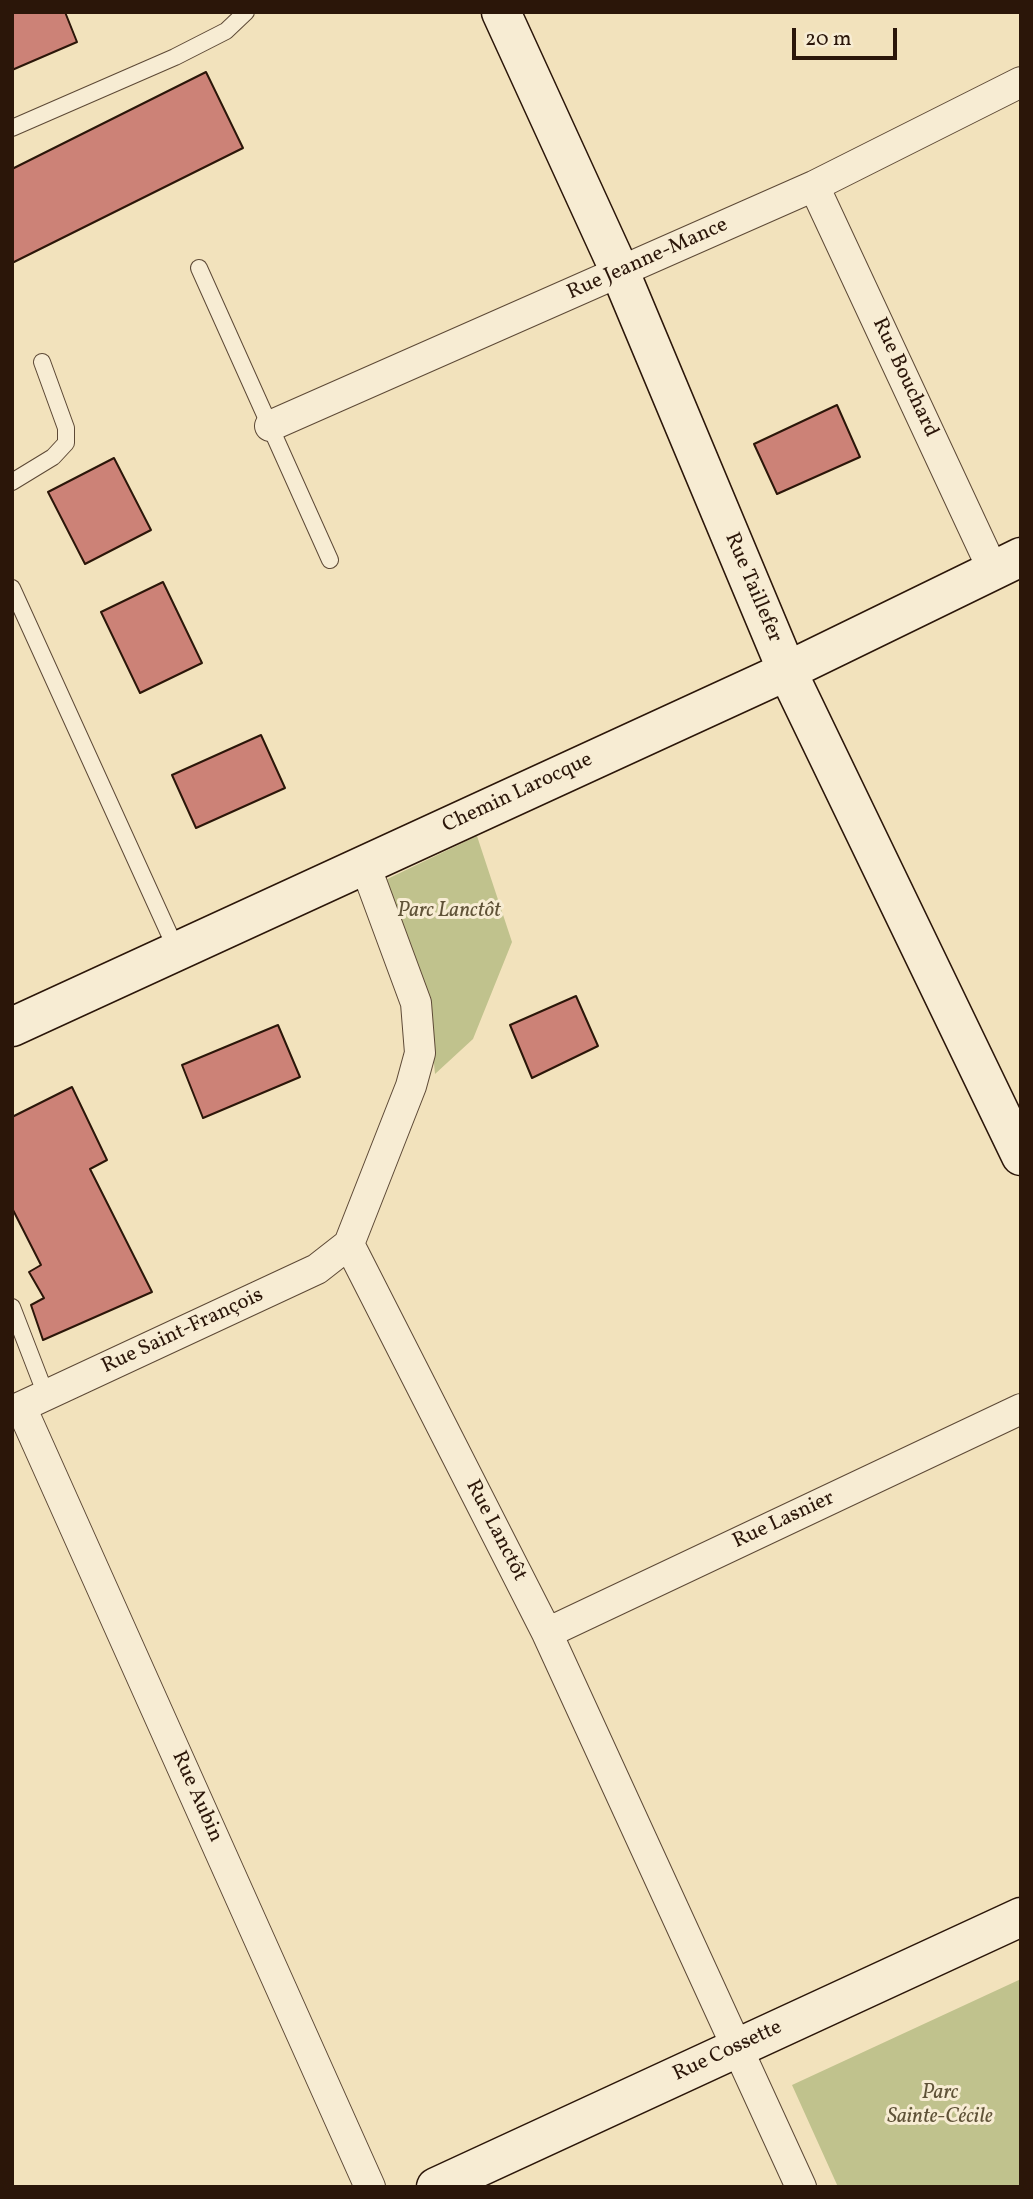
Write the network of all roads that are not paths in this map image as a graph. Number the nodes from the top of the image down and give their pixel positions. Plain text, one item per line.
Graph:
1 (246, 12) edge
2 (501, 12) edge
3 (1021, 82) edge
4 (12, 128) edge
5 (814, 186) junction
6 (199, 268) dead end
7 (620, 272) junction
8 (41, 362) dead end
9 (270, 426) junction
10 (12, 482) edge
11 (330, 560) dead end
12 (1007, 563) edge
13 (12, 588) edge
14 (786, 671) junction
15 (365, 865) junction
16 (177, 951) junction
17 (12, 1027) edge
18 (1021, 1156) edge
19 (349, 1244) junction
20 (12, 1307) edge
21 (27, 1404) edge
22 (1021, 1409) edge
23 (547, 1633) junction
24 (1021, 1917) edge
25 (737, 2048) junction
26 (370, 2187) edge
27 (436, 2187) edge
28 (801, 2187) edge

1 - 4 lane
2 - 7 street, Rue Taillefer
3 - 5 street, Rue Jeanne-Mance
5 - 7 street, Rue Jeanne-Mance
5 - 12 street, Rue Bouchard
6 - 9 lane
7 - 9 street, Rue Jeanne-Mance
7 - 14 street, Rue Taillefer
8 - 10 lane
9 - 11 lane
12 - 14 street, Chemin Larocque
13 - 16 lane
14 - 15 street, Chemin Larocque
14 - 18 street, Rue Taillefer
15 - 16 street, Chemin Larocque
15 - 19 street
16 - 17 street, Chemin Larocque
19 - 21 street, Rue Saint-François
19 - 23 street, Rue Lanctôt
20 - 21 lane
21 - 26 street, Rue Aubin
22 - 23 street, Rue Lasnier
23 - 25 street, Rue Lanctôt
24 - 25 street, Rue Cossette
25 - 27 street, Rue Cossette
25 - 28 street, Rue Lanctôt

